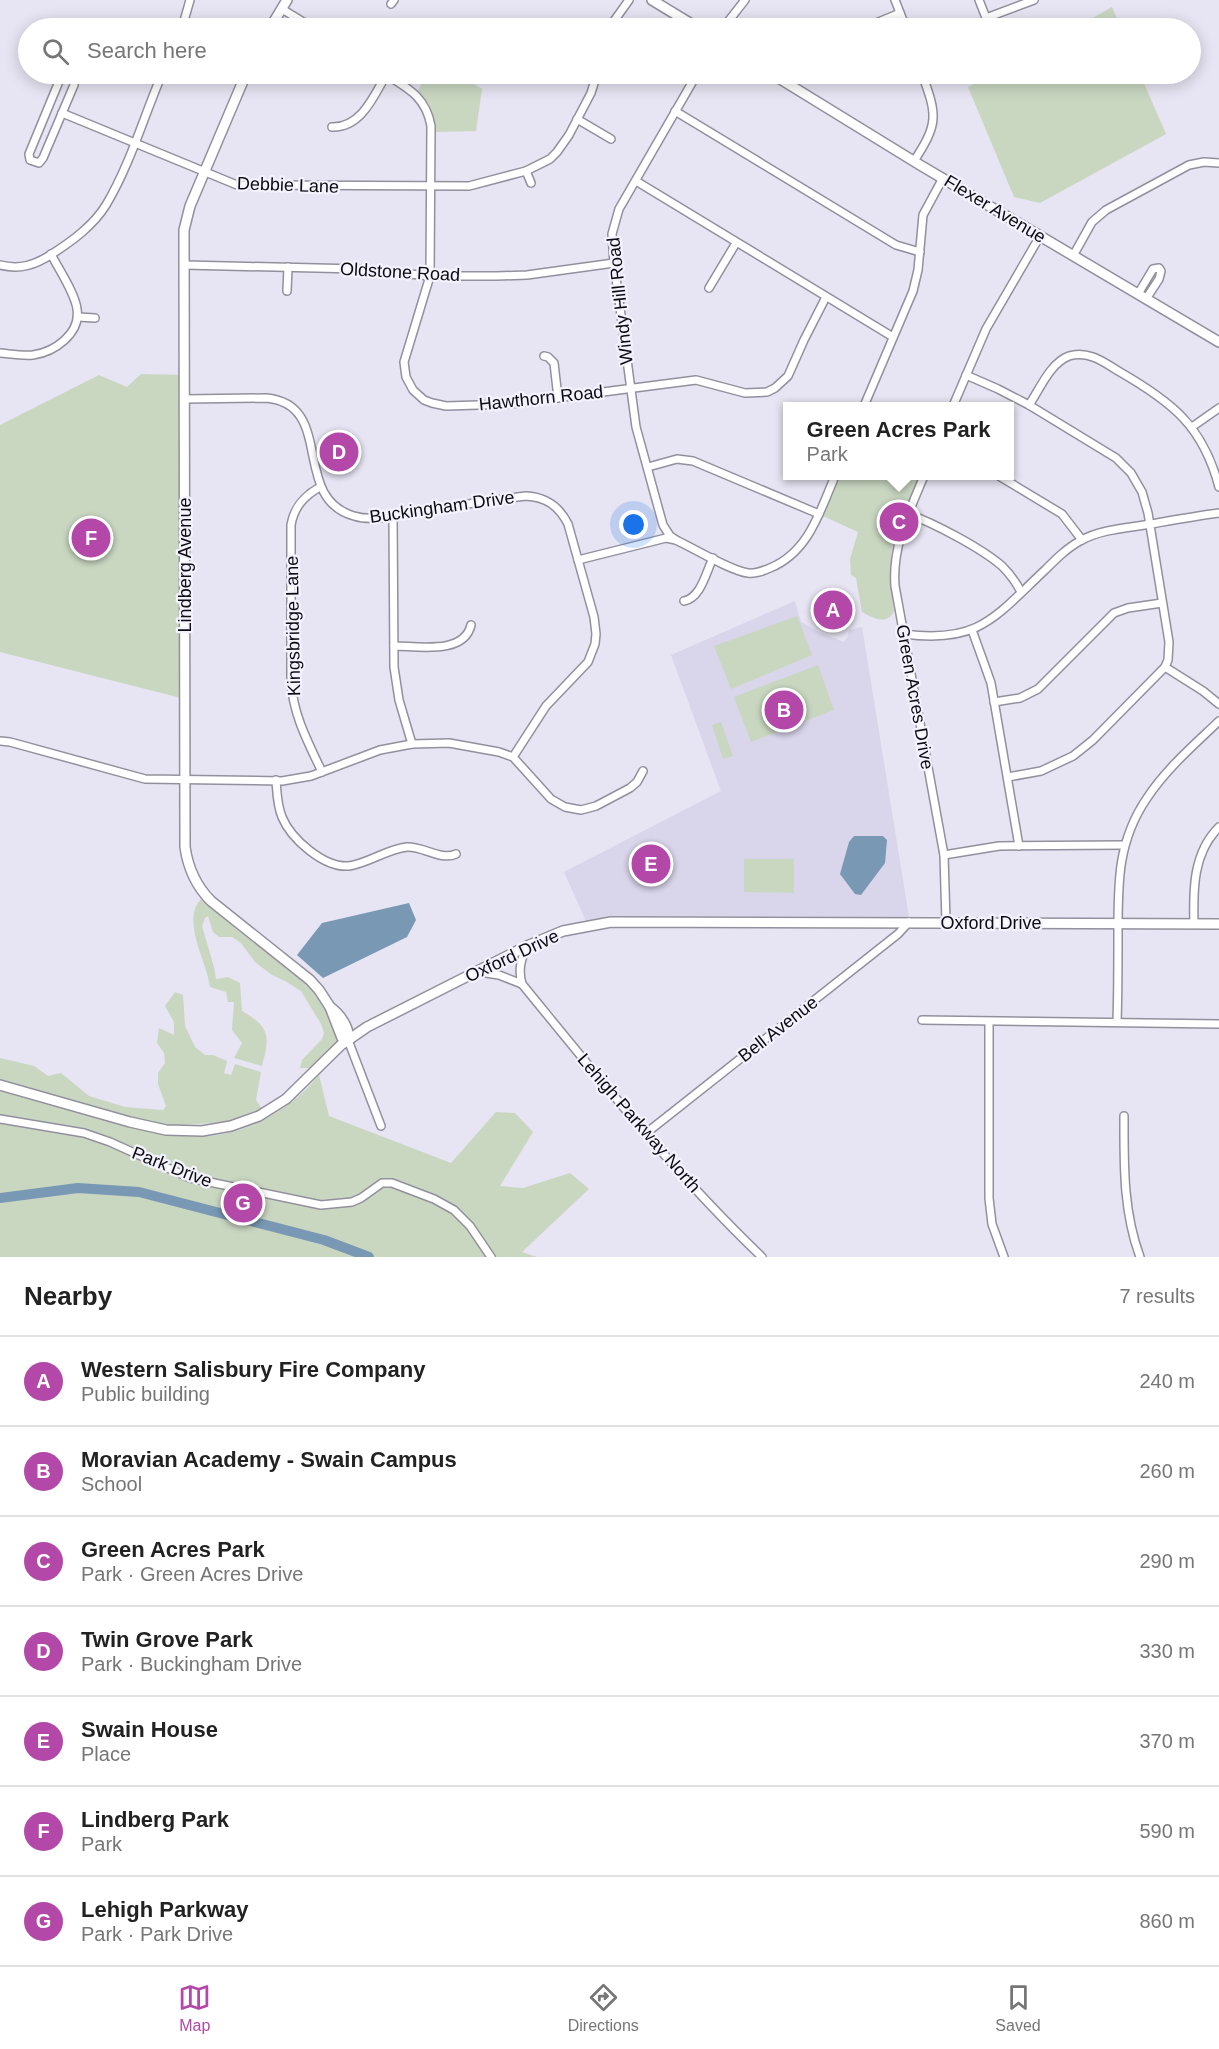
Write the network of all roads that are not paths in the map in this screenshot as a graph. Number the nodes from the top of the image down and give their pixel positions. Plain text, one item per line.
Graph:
1 (190, 0) edge
2 (629, 0) edge
3 (652, 0) edge
4 (745, 0) edge
5 (895, 0) edge
6 (980, 0) edge
7 (1034, 0) edge
8 (284, 4) edge
9 (900, 12) junction
10 (185, 18) edge
11 (276, 18) edge
12 (301, 18) edge
13 (616, 18) edge
14 (682, 18) edge
15 (729, 18) edge
16 (886, 18) edge
17 (902, 18) edge
18 (986, 18) joint
19 (58, 84) edge
20 (74, 84) edge
21 (158, 84) edge
22 (242, 84) edge
23 (380, 84) edge
24 (401, 84) edge
25 (594, 84) edge
26 (691, 84) edge
27 (788, 84) edge
28 (925, 84) edge
29 (675, 111) junction
30 (62, 113) junction
31 (577, 119) junction
32 (332, 127) dead end
33 (611, 138) dead end
34 (134, 142) junction
35 (914, 161) junction
36 (1219, 163) edge
37 (526, 171) junction
38 (204, 173) junction
39 (943, 178) junction
40 (636, 181) junction
41 (531, 183) dead end
42 (431, 187) junction
43 (1040, 236) junction
44 (736, 243) junction
45 (920, 252) junction
46 (51, 255) junction
47 (1073, 256) junction
48 (614, 263) junction
49 (0, 265) edge
50 (185, 265) junction
51 (288, 267) junction
52 (430, 276) junction
53 (709, 288) dead end
54 (287, 291) dead end
55 (826, 297) junction
56 (78, 317) junction
57 (95, 318) dead end
58 (893, 336) junction
59 (1219, 342) edge
60 (0, 353) edge
61 (544, 356) dead end
62 (966, 375) junction
63 (630, 388) junction
64 (558, 398) junction
65 (185, 399) junction
66 (866, 402) edge
67 (955, 402) edge
68 (1029, 405) junction
69 (1219, 408) edge
70 (1192, 427) junction
71 (648, 467) junction
72 (833, 480) edge
73 (922, 480) edge
74 (1006, 480) edge
75 (320, 487) junction
76 (1219, 487) edge
77 (1219, 513) edge
78 (819, 514) junction
79 (908, 514) junction
80 (393, 516) junction
81 (1150, 524) junction
82 (676, 540) junction
83 (1082, 540) junction
84 (713, 558) junction
85 (578, 560) junction
86 (1021, 592) junction
87 (684, 601) dead end
88 (1162, 603) junction
89 (471, 625) dead end
90 (972, 630) junction
91 (904, 634) junction
92 (394, 646) junction
93 (1166, 667) junction
94 (994, 702) junction
95 (1219, 704) edge
96 (1219, 721) edge
97 (0, 741) edge
98 (412, 744) junction
99 (513, 757) junction
100 (643, 771) dead end
101 (322, 772) junction
102 (1008, 777) junction
103 (185, 779) junction
104 (276, 780) junction
105 (1219, 826) edge
106 (1124, 845) junction
107 (1019, 846) junction
108 (456, 854) dead end
109 (944, 855) junction
110 (909, 922) junction
111 (946, 922) junction
112 (1118, 924) junction
113 (1194, 924) junction
114 (1219, 924) edge
115 (526, 946) junction
116 (476, 971) junction
117 (522, 984) junction
118 (922, 1020) dead end
119 (989, 1022) junction
120 (1118, 1022) junction
121 (1219, 1023) edge
122 (348, 1040) junction
123 (0, 1085) edge
124 (1124, 1116) dead end
125 (0, 1119) edge
126 (381, 1126) dead end
127 (645, 1134) junction
128 (491, 1257) edge
129 (762, 1257) edge
130 (1004, 1257) edge
131 (1140, 1257) edge

1 - 10 street
2 - 13 street
3 - 14 street
4 - 15 street
5 - 9 street
6 - 18 street
7 - 18 street
8 - 11 street
8 - 12 street
9 - 16 street
9 - 17 street
19 - 30 street
20 - 30 street
21 - 34 street
22 - 38 street, Lindberg Avenue
23 - 32 street
24 - 42 street, Hawthorn Road
25 - 31 street, Debbie Lane
26 - 29 street, Windy Hill Road
27 - 35 street, Flexer Avenue
28 - 35 street
29 - 40 street, Windy Hill Road
29 - 45 street
30 - 34 street, Debbie Lane
31 - 33 street
31 - 37 street, Debbie Lane
34 - 38 street, Debbie Lane
34 - 46 street
35 - 39 street, Flexer Avenue
36 - 47 street
37 - 41 street
37 - 42 street, Debbie Lane
38 - 42 street, Debbie Lane
38 - 50 street, Lindberg Avenue
39 - 43 street, Flexer Avenue
39 - 45 street
40 - 44 street
40 - 48 street, Windy Hill Road
42 - 52 street, Hawthorn Road
43 - 47 street, Flexer Avenue
43 - 62 street
44 - 53 street
44 - 55 street
45 - 58 street
46 - 49 street
46 - 56 street
47 - 59 street, Flexer Avenue
48 - 52 street, Oldstone Road
48 - 63 street, Windy Hill Road
50 - 51 street, Oldstone Road
50 - 65 street, Lindberg Avenue
51 - 52 street, Oldstone Road
51 - 54 street
52 - 64 street, Hawthorn Road
55 - 58 street
55 - 63 street, Hawthorn Road
56 - 57 street
56 - 60 street
58 - 66 street
61 - 64 street
62 - 67 street
62 - 68 street
63 - 64 street, Hawthorn Road
63 - 71 street, Windy Hill Road
65 - 75 street, Buckingham Drive
65 - 103 street, Lindberg Avenue
68 - 70 street
68 - 81 street
69 - 70 street
70 - 76 street
71 - 78 street
71 - 82 street, Windy Hill Road
72 - 78 street
73 - 79 street, Green Acres Drive
74 - 83 street
75 - 80 street, Buckingham Drive
75 - 101 street, Kingsbridge Lane
77 - 81 street
78 - 84 street
79 - 86 street
79 - 91 street, Green Acres Drive
80 - 85 street, Buckingham Drive
80 - 92 street
81 - 83 street
81 - 88 street
82 - 84 street
82 - 85 street
83 - 86 street
84 - 87 street
85 - 99 street, Buckingham Drive
86 - 90 street
88 - 93 street
88 - 94 street
89 - 92 street
90 - 91 street
90 - 94 street
91 - 109 street, Green Acres Drive
92 - 98 street
93 - 95 street
93 - 102 street
94 - 102 street
96 - 106 street
97 - 103 street
98 - 99 street
98 - 101 street
99 - 100 street
101 - 104 street
102 - 107 street
103 - 104 street
103 - 122 street, Lindberg Avenue
104 - 108 street
105 - 113 street
106 - 107 street
106 - 112 street
107 - 109 street
109 - 111 street, Green Acres Drive
110 - 111 street, Oxford Drive
110 - 115 street, Oxford Drive
110 - 127 street, Bell Avenue
111 - 112 street, Oxford Drive
112 - 113 street, Oxford Drive
112 - 120 street
113 - 114 street, Oxford Drive
115 - 116 street, Oxford Drive
115 - 117 street
116 - 117 street
116 - 122 street, Oxford Drive
117 - 127 street, Lehigh Parkway North
118 - 119 street
119 - 120 street
119 - 130 street
120 - 121 street
122 - 123 street, Oxford Drive
122 - 126 street, Lindberg Avenue
124 - 131 street
125 - 128 street, Park Drive
127 - 129 street, Lehigh Parkway North

